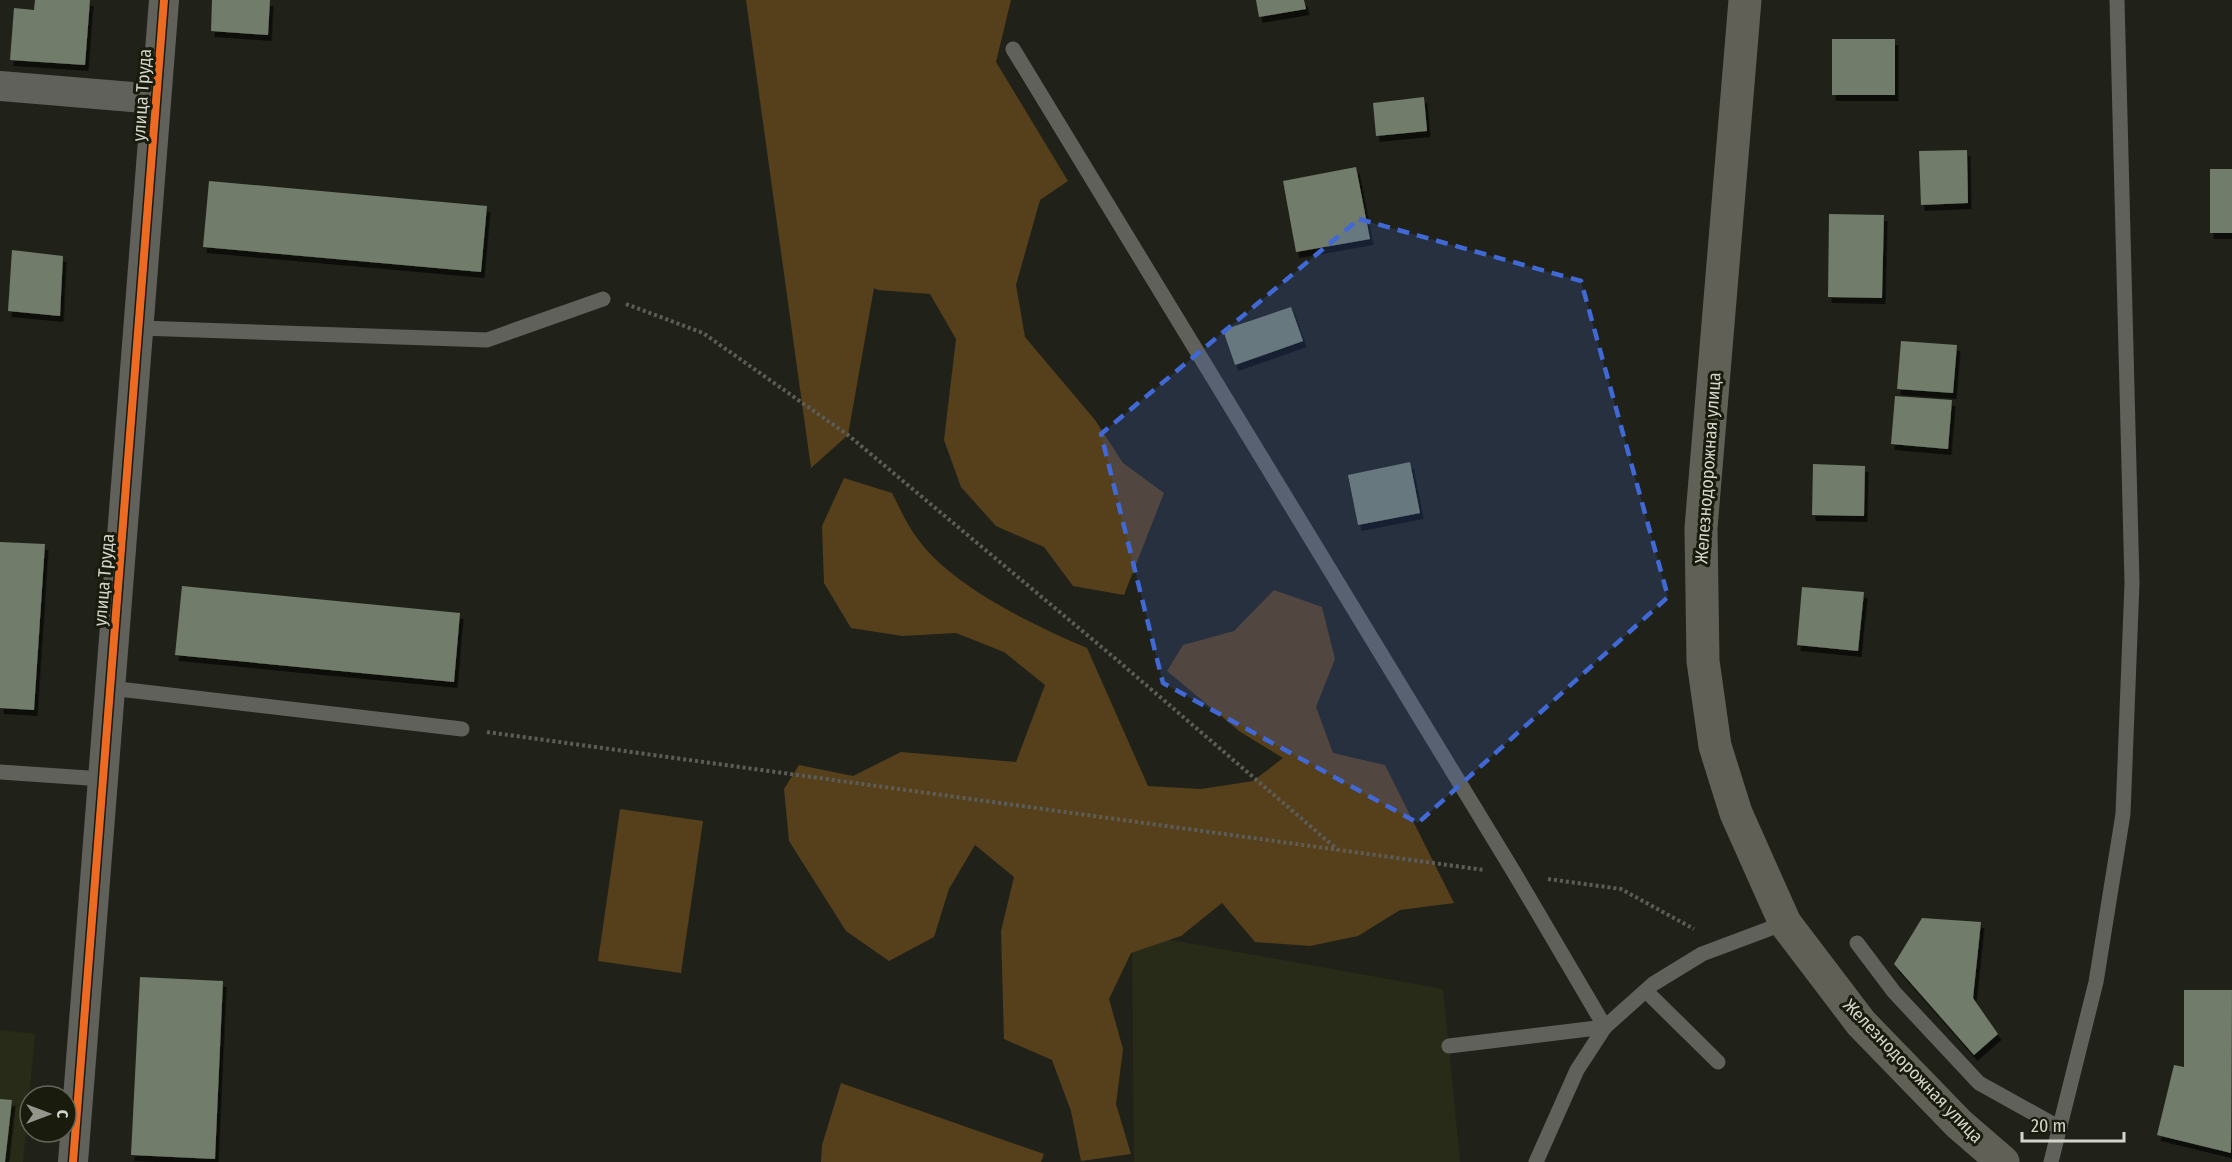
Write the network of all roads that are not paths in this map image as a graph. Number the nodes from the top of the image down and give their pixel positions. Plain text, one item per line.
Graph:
1 (164, 0) edge
2 (1745, 0) edge
3 (2116, 0) edge
4 (1013, 49) dead end
5 (0, 86) edge
6 (156, 99) junction
7 (603, 298) road end
8 (140, 328) junction
9 (110, 688) junction
10 (462, 729) road end
11 (0, 772) edge
12 (103, 779) junction
13 (1785, 923) junction
14 (1857, 943) dead end
15 (1646, 991) junction
16 (1605, 1027) junction
17 (1449, 1046) dead end
18 (1718, 1062) dead end
19 (2060, 1128) junction
20 (73, 1162) edge
21 (1536, 1162) edge
22 (2003, 1162) edge
23 (2051, 1162) edge

1 - 6 street, улица Труда
2 - 13 main road, Железнодорожная улица
3 - 19 lane
4 - 16 lane
5 - 6 street
6 - 8 street, улица Труда
7 - 8 lane
8 - 9 street, улица Труда
9 - 10 lane
9 - 12 street, улица Труда
11 - 12 lane
12 - 20 street, улица Труда
13 - 15 lane
13 - 22 main road, Железнодорожная улица
14 - 19 lane
15 - 16 lane
15 - 18 lane
16 - 17 lane
16 - 21 lane
19 - 23 lane

